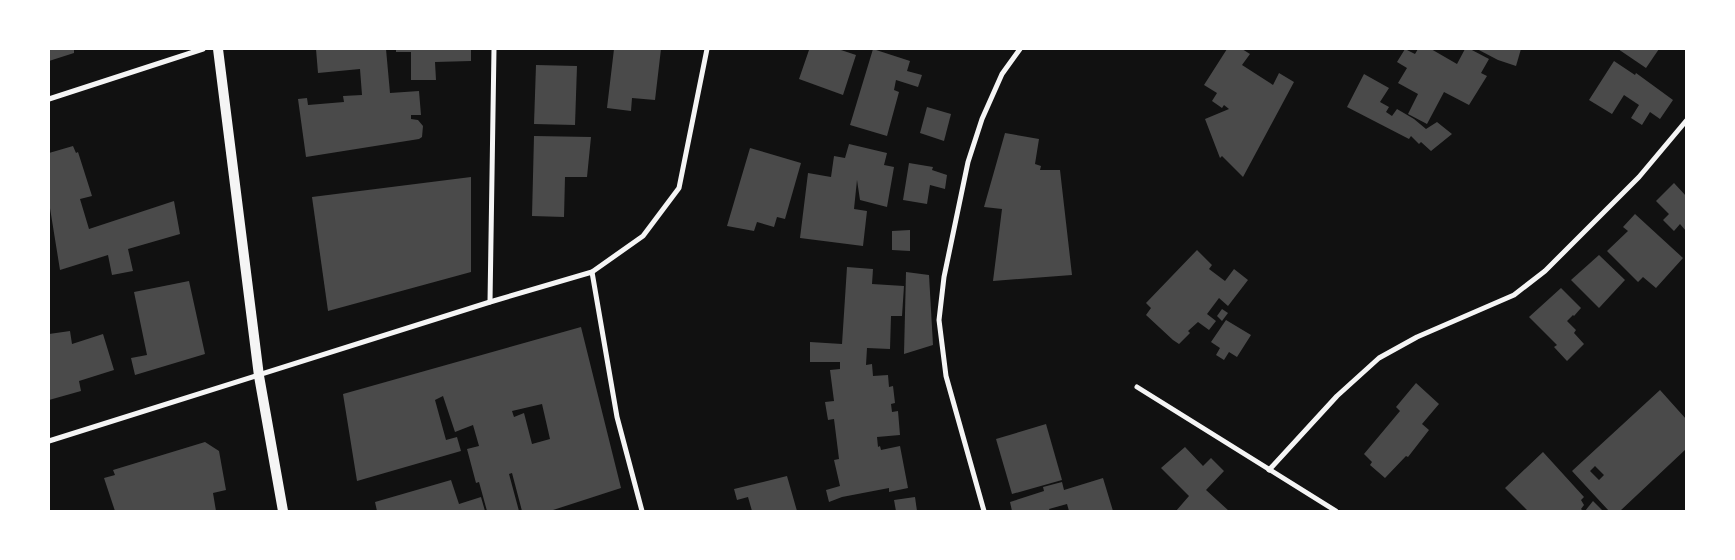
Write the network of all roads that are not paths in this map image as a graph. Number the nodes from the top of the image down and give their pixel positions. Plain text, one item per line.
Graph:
1 (203, 49) edge
2 (218, 49) edge
3 (494, 49) edge
4 (707, 49) edge
5 (1020, 49) edge
6 (49, 98) edge
7 (1686, 121) edge
8 (592, 272) junction
9 (490, 302) junction
10 (259, 376) junction
11 (1137, 387) dead end
12 (49, 441) edge
13 (1269, 470) junction
14 (283, 511) edge
15 (642, 511) edge
16 (984, 511) edge
17 (1336, 511) edge

1 - 6 street
2 - 10 main road
3 - 9 street
4 - 8 street
5 - 16 street
7 - 13 street
8 - 9 street
8 - 15 street
9 - 10 street
10 - 12 street
10 - 14 main road
11 - 13 street
13 - 17 street

